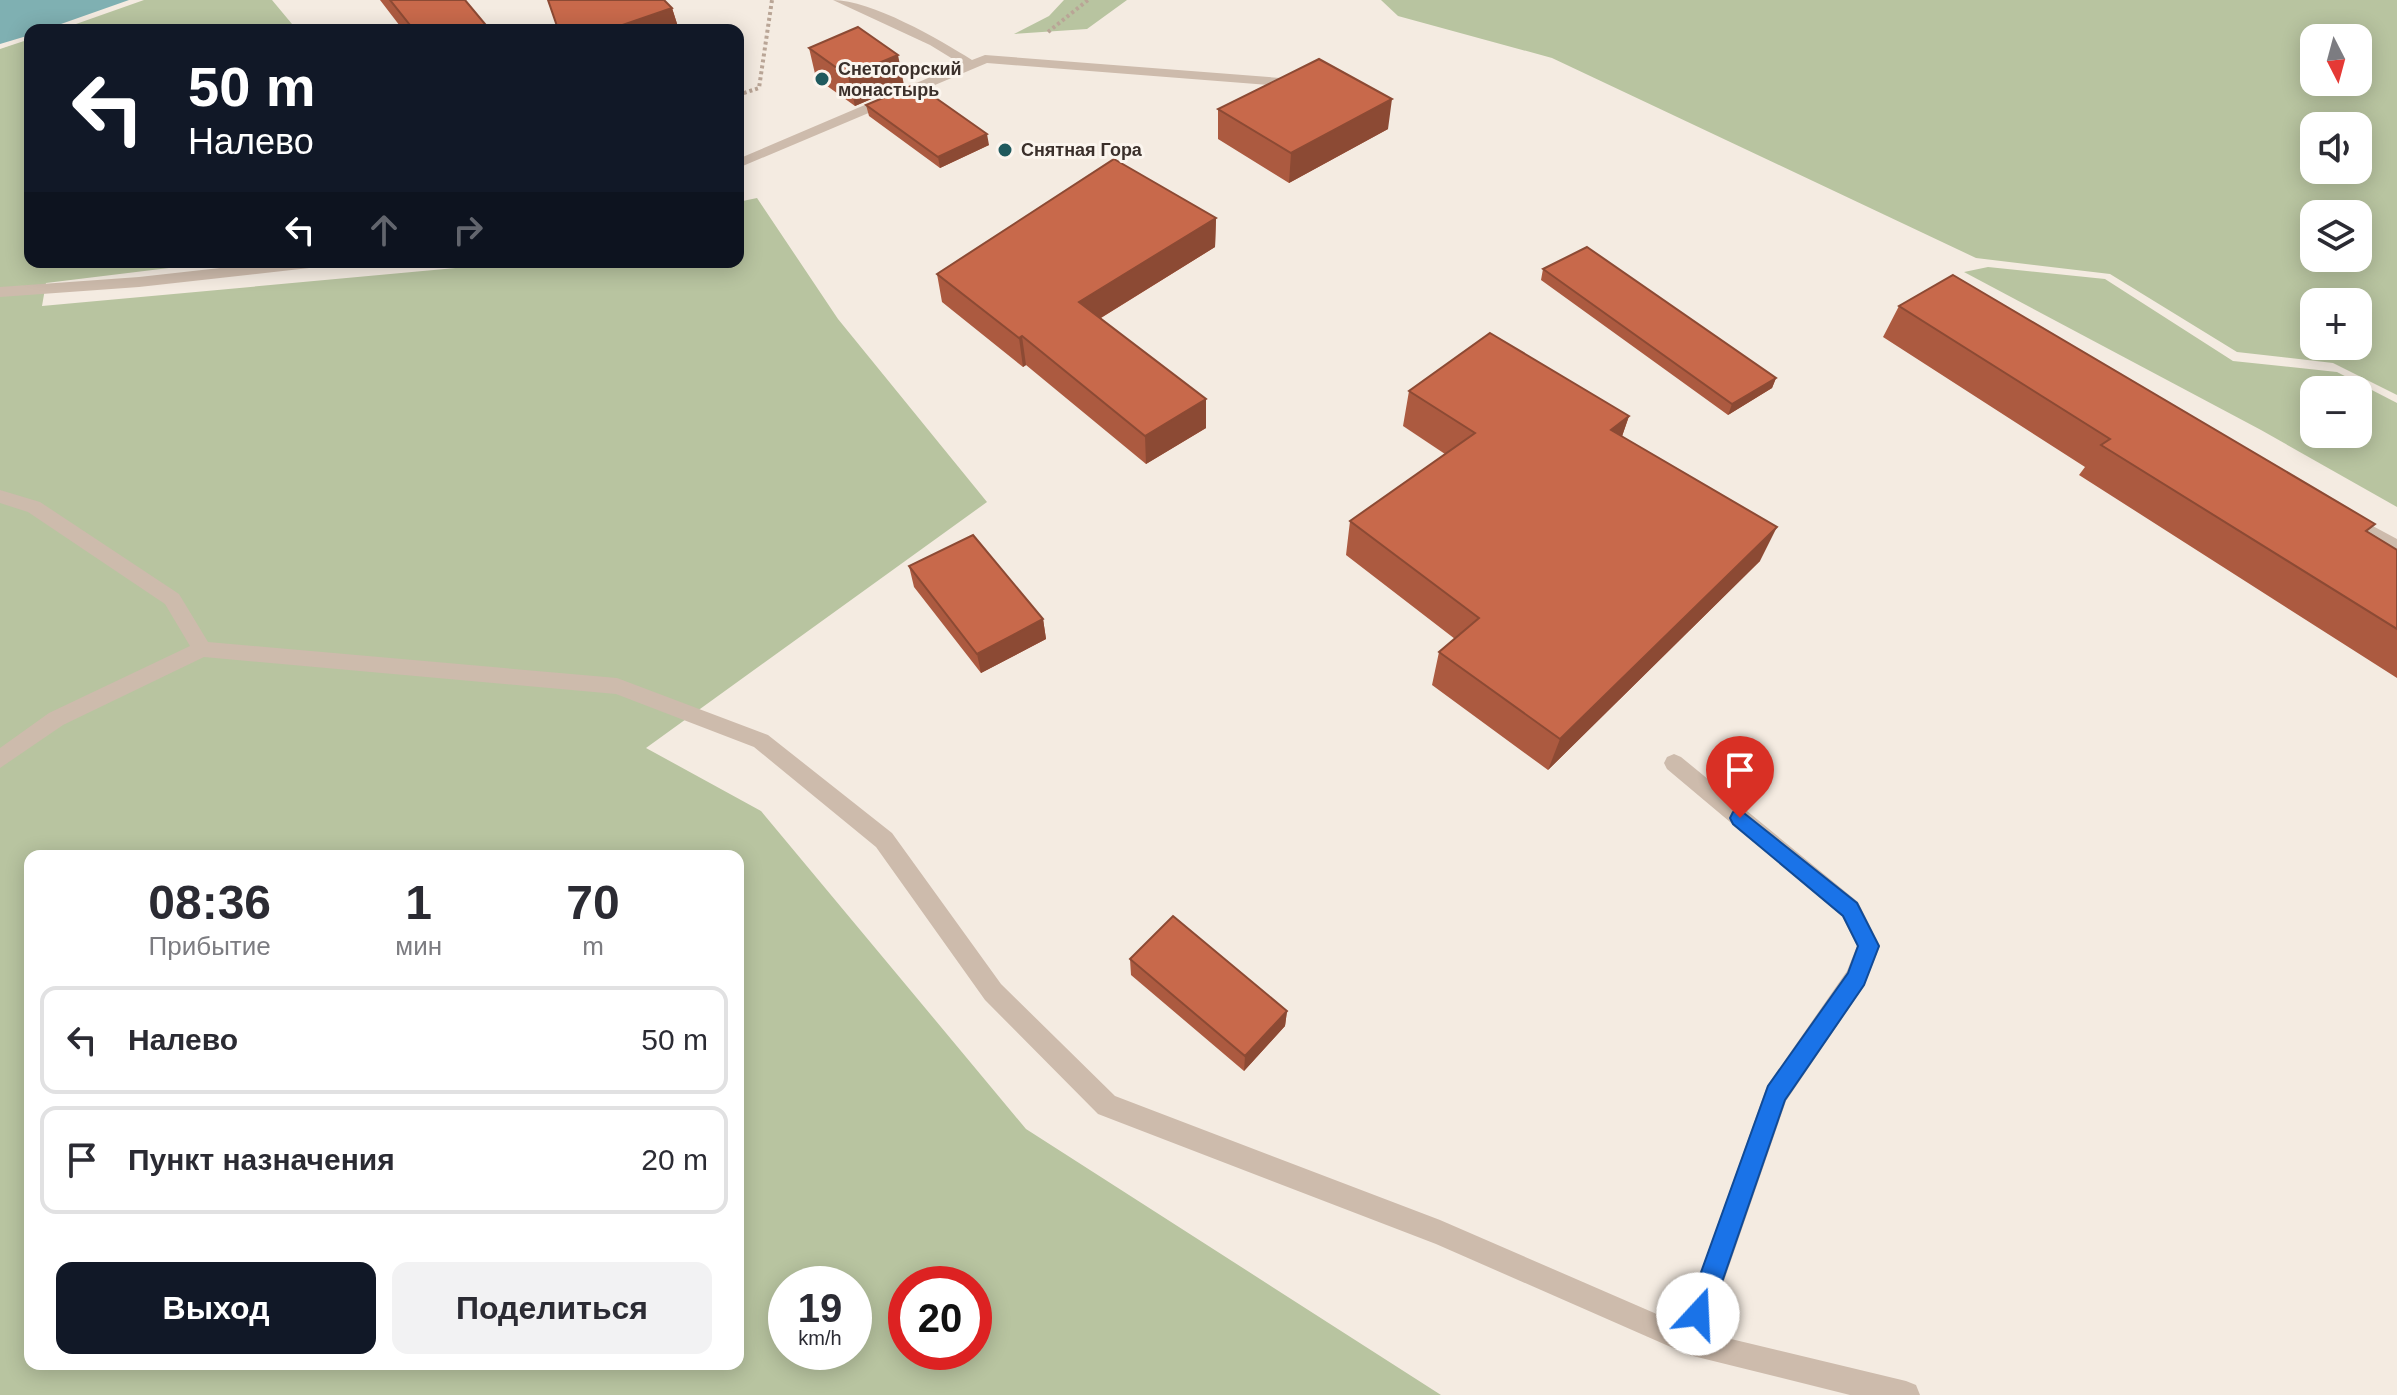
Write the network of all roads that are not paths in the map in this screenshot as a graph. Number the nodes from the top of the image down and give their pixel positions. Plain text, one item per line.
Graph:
1 (839, 0) edge
2 (971, 65) junction
3 (1294, 83) edge
4 (744, 161) edge
5 (264, 268) edge
6 (0, 292) edge
7 (0, 496) edge
8 (2330, 509) edge
9 (2397, 547) edge
10 (202, 649) junction
11 (0, 759) edge
12 (1674, 763) dead end
13 (1689, 1342) junction
14 (1906, 1395) edge

1 - 2 lane
2 - 3 lane
2 - 4 lane
5 - 6 lane
7 - 10 lane
8 - 9 lane
10 - 11 lane
10 - 13 lane
12 - 13 lane
13 - 14 lane

